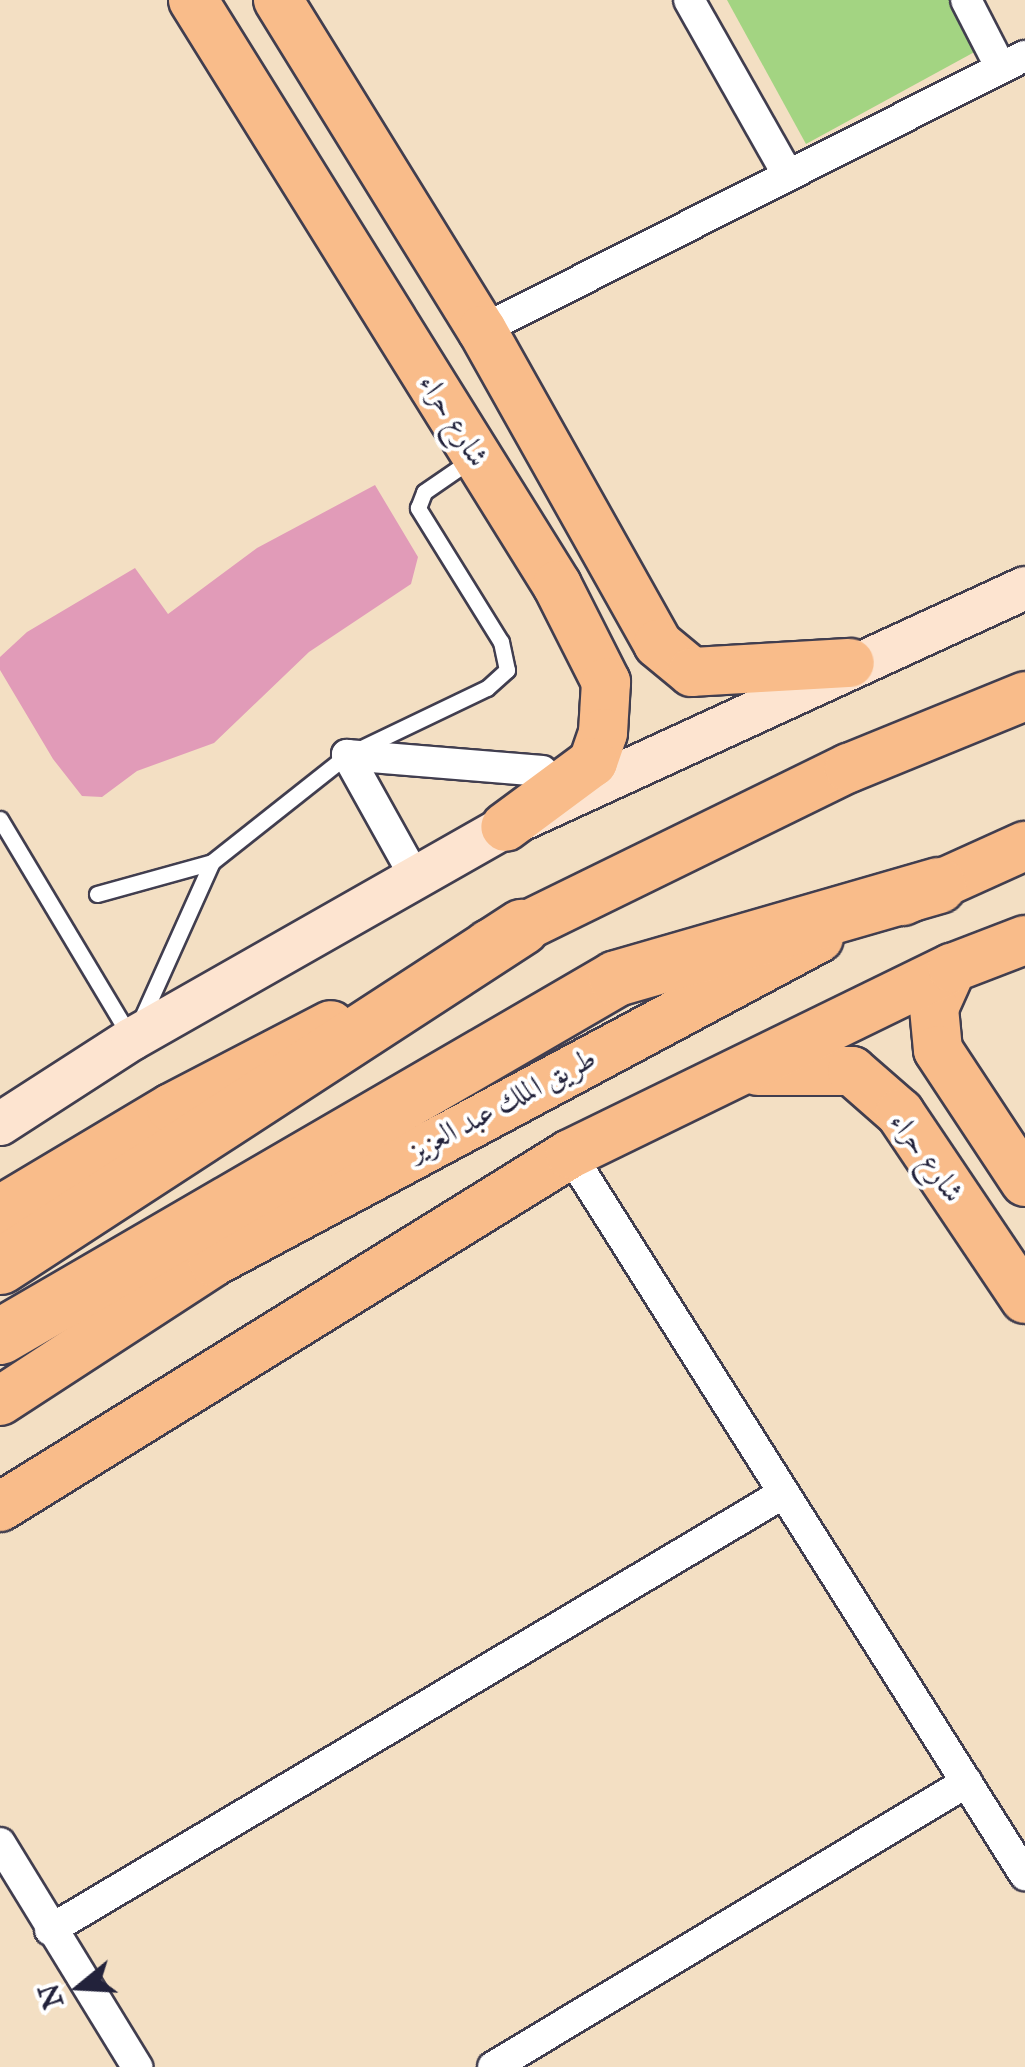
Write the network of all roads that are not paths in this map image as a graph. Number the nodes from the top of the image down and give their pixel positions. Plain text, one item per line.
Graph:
1 (194, 0) edge
2 (278, 0) edge
3 (688, 0) edge
4 (966, 0) edge
5 (1013, 62) edge
6 (788, 175) junction
7 (482, 330) junction
8 (476, 456) junction
9 (608, 554) junction
10 (557, 586) junction
11 (1025, 588) edge
12 (850, 663) junction
13 (1025, 696) edge
14 (348, 755) junction
15 (542, 771) dead end
16 (0, 819) edge
17 (505, 827) junction
18 (1025, 846) edge
19 (212, 862) junction
20 (415, 877) junction
21 (938, 885) junction
22 (97, 894) dead end
23 (521, 928) junction
24 (1025, 940) edge
25 (952, 968) junction
26 (132, 1039) junction
27 (734, 1074) junction
28 (0, 1124) edge
29 (570, 1154) junction
30 (1025, 1182) edge
31 (0, 1210) edge
32 (0, 1266) edge
33 (1018, 1274) edge
34 (0, 1336) edge
35 (0, 1401) edge
36 (784, 1494) junction
37 (0, 1507) edge
38 (967, 1782) junction
39 (0, 1843) edge
40 (1025, 1875) edge
41 (50, 1930) junction
42 (137, 2067) edge
43 (494, 2067) edge

1 - 8 main road, شارع حراء
2 - 7 main road
3 - 6 street
4 - 5 street
5 - 6 street
6 - 7 street
7 - 9 main road
8 - 10 main road, شارع حراء
8 - 14 lane
9 - 10 main road
9 - 12 main road
10 - 17 main road, شارع حراء
11 - 12 main road
12 - 17 main road
13 - 23 main road
14 - 15 street
14 - 19 lane
14 - 20 street
16 - 26 lane
17 - 20 main road
18 - 21 main road, طريق الملك عبد العزيز
19 - 22 lane
19 - 26 lane
20 - 26 main road
21 - 34 highway
21 - 35 main road, طريق الملك عبد العزيز
23 - 31 main road
23 - 32 highway
24 - 25 main road
25 - 27 main road
25 - 30 main road
26 - 28 main road
27 - 29 main road
27 - 33 main road, شارع حراء
29 - 36 street
29 - 37 main road
36 - 38 street
36 - 41 street
38 - 40 street
38 - 43 street
39 - 41 street
41 - 42 street

